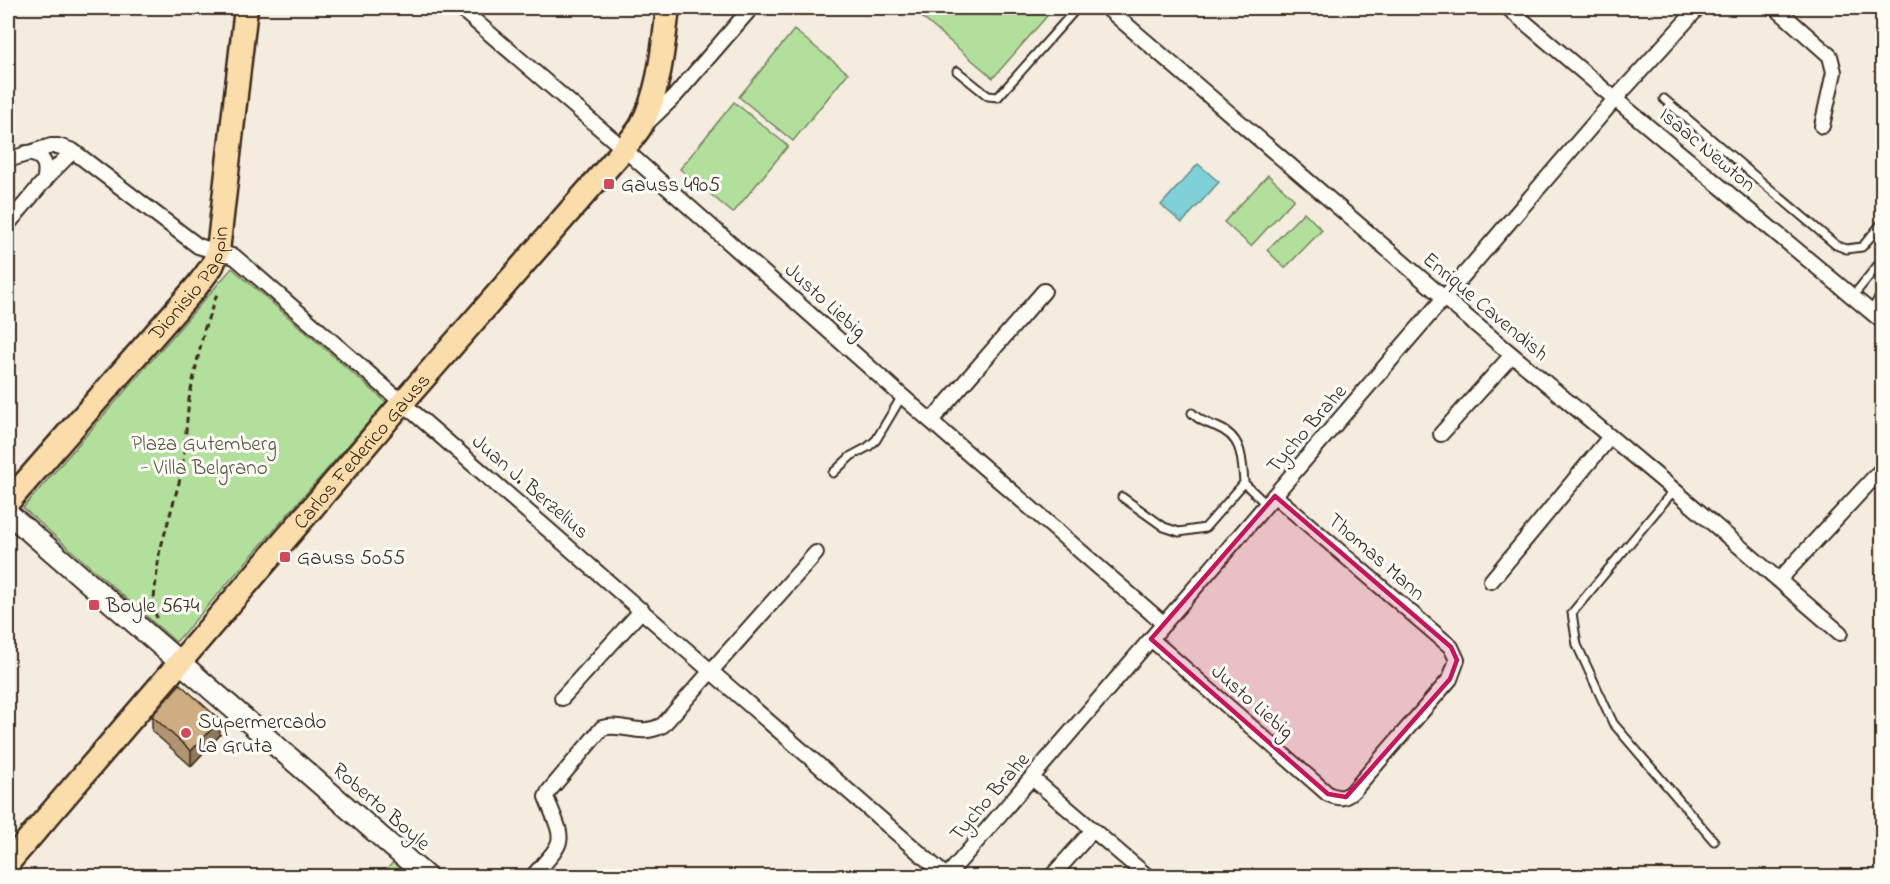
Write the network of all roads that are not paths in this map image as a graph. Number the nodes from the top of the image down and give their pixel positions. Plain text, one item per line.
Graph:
1 (246, 8) edge
2 (459, 8) edge
3 (668, 8) edge
4 (751, 8) edge
5 (1077, 8) edge
6 (1107, 8) edge
7 (1508, 8) edge
8 (1698, 8) edge
9 (1776, 8) edge
10 (957, 71) dead end
11 (658, 75) junction
12 (692, 75) junction
13 (1615, 99) junction
14 (1664, 99) dead end
15 (1822, 126) dead end
16 (630, 141) junction
17 (73, 151) junction
18 (26, 153) junction
19 (8, 160) edge
20 (44, 182) junction
21 (1882, 223) edge
22 (8, 224) edge
23 (218, 251) junction
24 (1882, 260) edge
25 (1044, 291) dead end
26 (1882, 293) edge
27 (1853, 296) junction
28 (1444, 298) junction
29 (1871, 311) junction
30 (1882, 321) edge
31 (1512, 355) junction
32 (902, 396) junction
33 (402, 402) junction
34 (1192, 413) dead end
35 (931, 421) junction
36 (1441, 434) dead end
37 (1610, 437) junction
38 (1881, 470) edge
39 (833, 473) dead end
40 (1244, 483) junction
41 (1674, 490) junction
42 (1122, 497) dead end
43 (1271, 500) junction
44 (8, 502) edge
45 (8, 513) edge
46 (816, 553) dead end
47 (1779, 580) junction
48 (1491, 581) dead end
49 (642, 610) junction
50 (1164, 624) junction
51 (1840, 633) dead end
52 (1151, 639) junction
53 (181, 662) junction
54 (712, 671) junction
55 (562, 698) dead end
56 (1032, 778) junction
57 (1328, 794) joint
58 (1093, 830) junction
59 (1713, 841) dead end
60 (8, 863) edge
61 (8, 870) edge
62 (15, 876) edge
63 (426, 876) edge
64 (534, 876) edge
65 (947, 876) edge
66 (1052, 876) edge
67 (1148, 876) edge

1 - 23 main road, Dionisio Pappin
2 - 16 street, Justo Liebig
3 - 11 main road
4 - 12 street, Carlos Federico Gauss
5 - 10 lane
6 - 28 street, Enrique Cavendish
7 - 13 street, Isaac Newton
8 - 13 street, Tycho Brahe
9 - 15 street
11 - 12 street
11 - 16 main road
12 - 16 street, Carlos Federico Gauss
13 - 27 street, Isaac Newton
13 - 28 street, Tycho Brahe
14 - 21 lane
16 - 32 street, Justo Liebig
16 - 33 main road, Carlos Federico Gauss
17 - 18 street
17 - 20 street
17 - 23 street, Juan J. Berzelius
18 - 19 street
18 - 20 street
20 - 22 street
23 - 33 street, Juan J. Berzelius
23 - 44 main road, Dionisio Pappin
24 - 27 lane
25 - 35 street
26 - 29 lane
27 - 29 street, Isaac Newton
28 - 31 street, Enrique Cavendish
28 - 43 street, Tycho Brahe
29 - 30 street, Isaac Newton
31 - 36 street
31 - 37 street, Enrique Cavendish
32 - 35 street, Justo Liebig
32 - 39 lane
33 - 49 street, Juan J. Berzelius
33 - 53 main road, Carlos Federico Gauss
34 - 40 lane
35 - 50 street, Justo Liebig
37 - 41 street, Enrique Cavendish
37 - 48 street
38 - 47 street
40 - 42 lane
40 - 43 lane
41 - 47 street, Enrique Cavendish
41 - 59 lane
43 - 50 street, Tycho Brahe
43 - 57 street, Thomas Mann
45 - 53 main road, Roberto Boyle
46 - 54 street
47 - 51 street, Enrique Cavendish
49 - 54 street, Juan J. Berzelius
49 - 55 street
50 - 52 street, Tycho Brahe
52 - 56 street, Tycho Brahe
52 - 57 street, Justo Liebig
53 - 60 main road, Carlos Federico Gauss
53 - 63 main road, Roberto Boyle
54 - 64 street
54 - 65 street, Juan J. Berzelius
56 - 58 street
56 - 65 street, Tycho Brahe
58 - 66 street
58 - 67 street
61 - 62 main road

